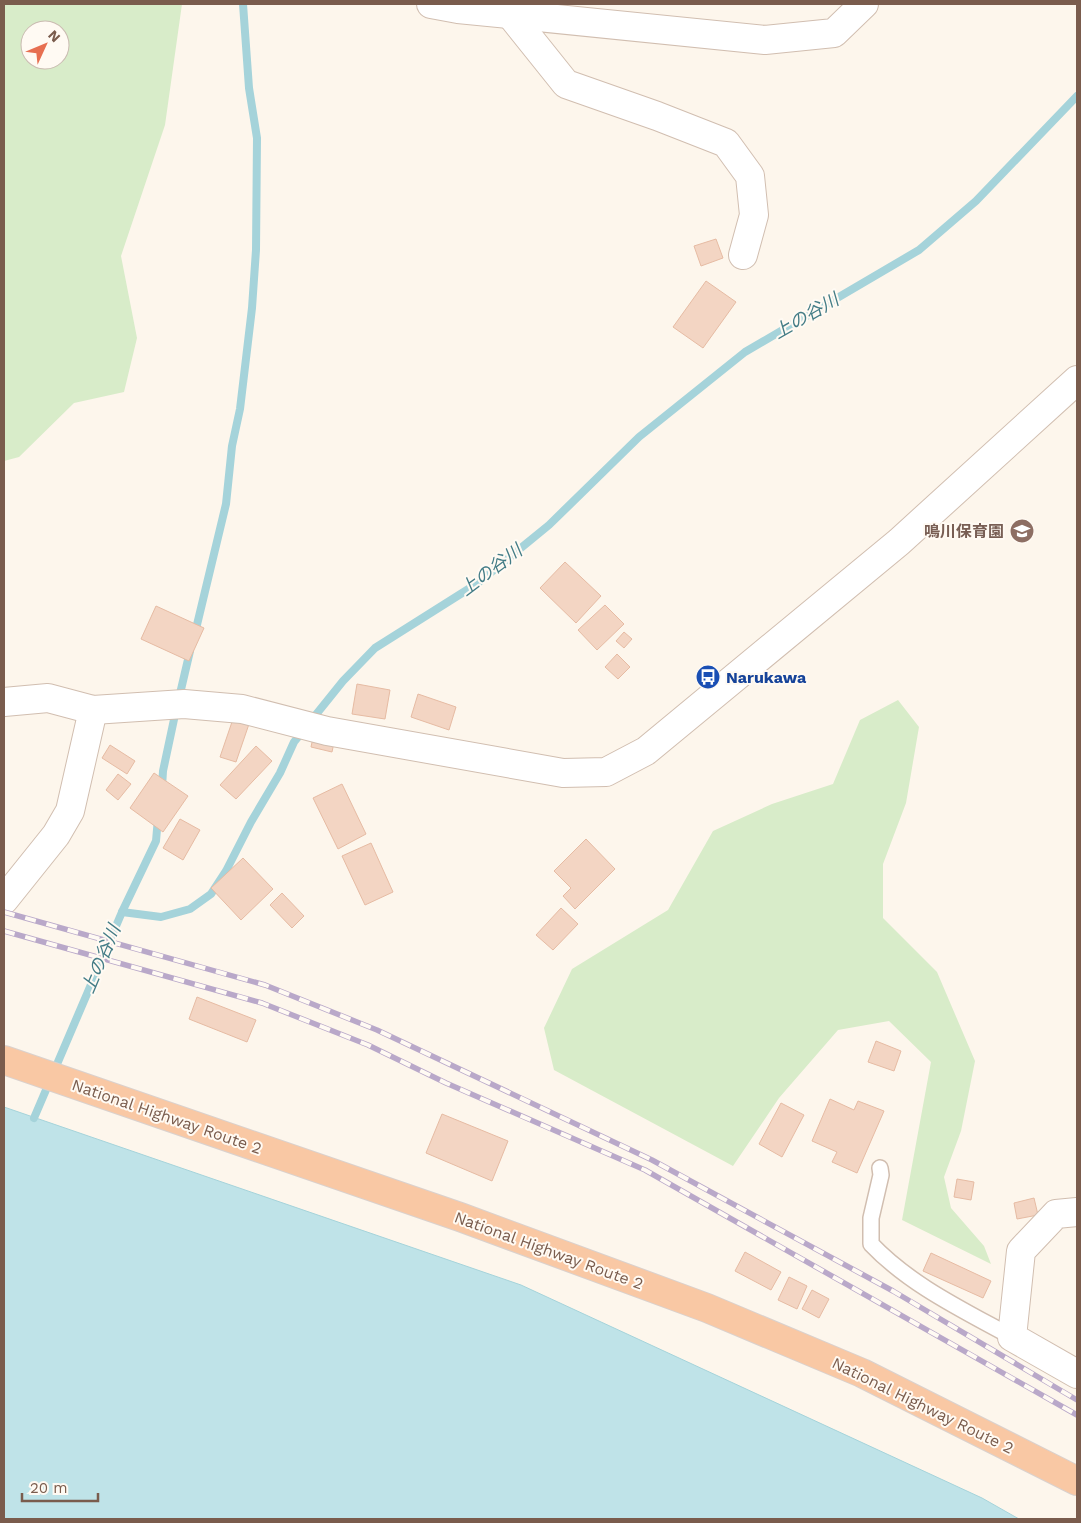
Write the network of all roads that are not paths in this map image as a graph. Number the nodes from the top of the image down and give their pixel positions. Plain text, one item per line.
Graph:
1 (431, 4) edge
2 (864, 4) edge
3 (510, 14) junction
4 (743, 255) dead end
5 (1077, 380) edge
6 (4, 702) edge
7 (93, 710) junction
8 (4, 900) edge
9 (4, 1060) edge
10 (880, 1168) dead end
11 (1077, 1212) edge
12 (1012, 1337) junction
13 (1077, 1374) edge
14 (1077, 1481) edge

1 - 3 street
2 - 3 street
3 - 4 street
5 - 7 street
6 - 7 street
7 - 8 street
9 - 14 highway, National Highway Route 2
10 - 12 lane
11 - 12 street
12 - 13 street

